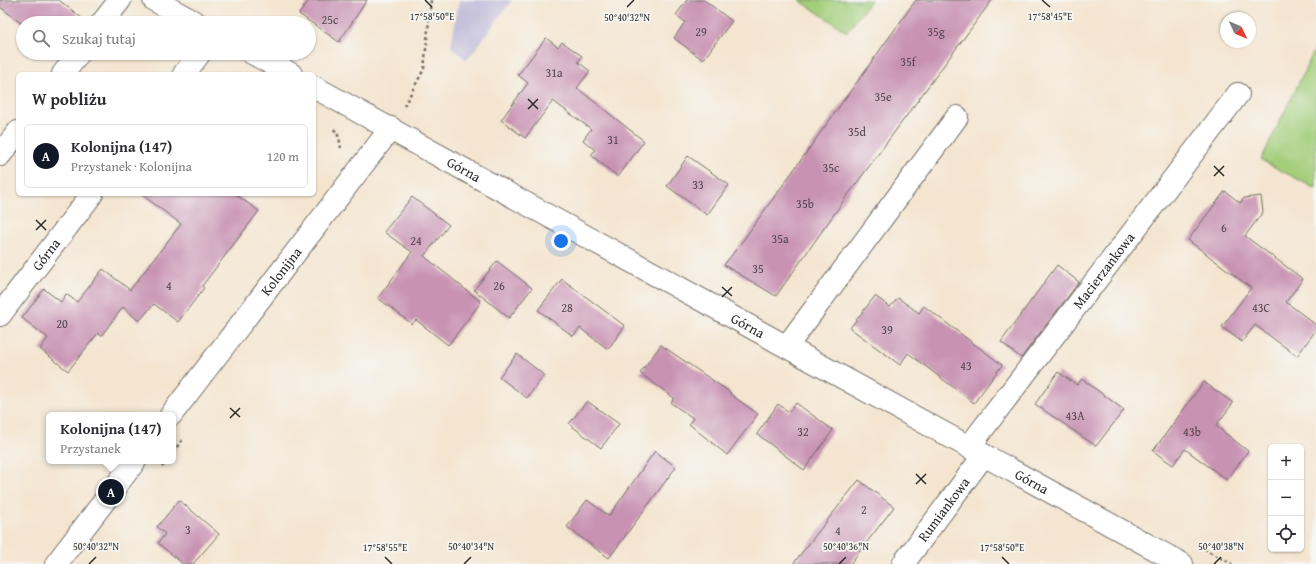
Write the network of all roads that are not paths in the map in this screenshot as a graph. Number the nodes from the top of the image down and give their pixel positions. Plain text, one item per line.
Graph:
1 (120, 0) edge
2 (154, 0) edge
3 (107, 16) edge
4 (183, 16) edge
5 (74, 60) edge
6 (195, 60) edge
7 (265, 60) edge
8 (65, 72) edge
9 (186, 72) edge
10 (287, 72) edge
11 (316, 88) edge
12 (1238, 94) dead end
13 (957, 117) dead end
14 (391, 128) junction
15 (16, 135) edge
16 (0, 155) edge
17 (90, 196) edge
18 (0, 315) edge
19 (787, 346) junction
20 (173, 412) edge
21 (977, 451) junction
22 (133, 464) edge
23 (56, 564) edge
24 (903, 564) edge
25 (1182, 564) edge

1 - 3 street
2 - 4 street
5 - 8 street
6 - 9 street
7 - 10 street
11 - 14 street, Górna
12 - 21 street, Macierzankowa
13 - 19 street
14 - 19 street, Górna
14 - 20 street, Kolonijna
15 - 16 street
17 - 18 street, Górna
19 - 21 street, Górna
21 - 24 street, Rumiankowa
21 - 25 street, Górna
22 - 23 street

